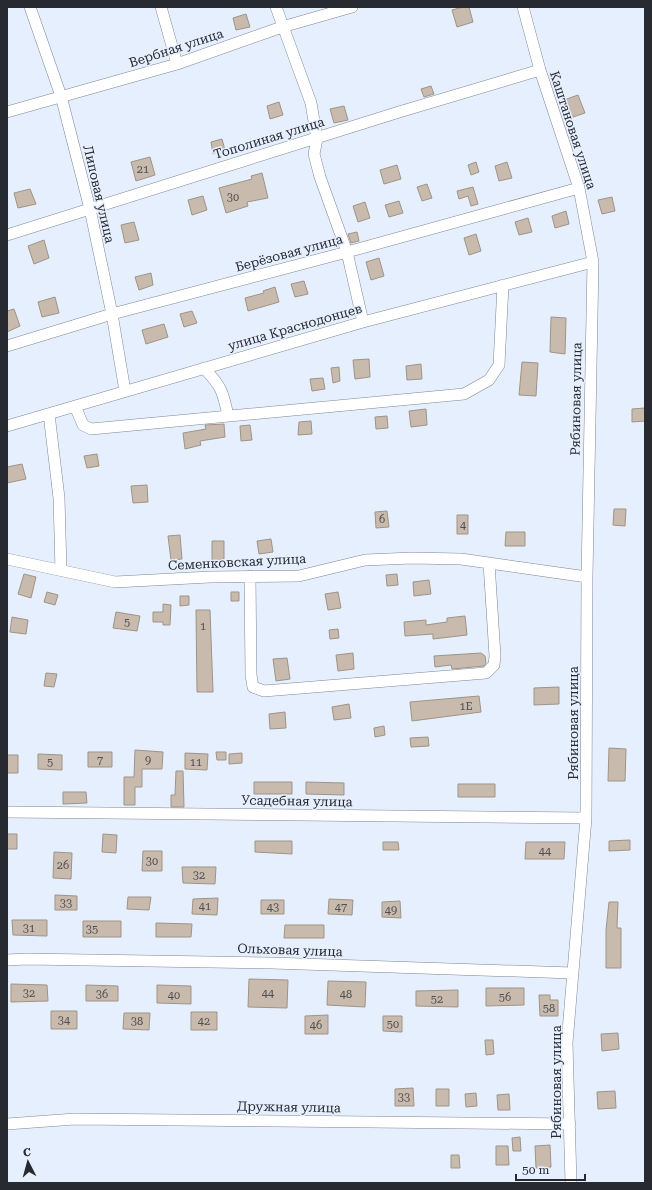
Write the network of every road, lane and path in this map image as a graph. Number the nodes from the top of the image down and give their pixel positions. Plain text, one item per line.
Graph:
1 (30, 7) edge
2 (161, 7) edge
3 (276, 7) edge
4 (352, 7) edge
5 (523, 7) edge
6 (282, 27) junction
7 (177, 64) junction
8 (540, 70) junction
9 (61, 96) junction
10 (7, 112) edge
11 (317, 139) junction
12 (579, 188) junction
13 (90, 209) junction
14 (7, 235) edge
15 (347, 252) junction
16 (593, 262) junction
17 (503, 285) junction
18 (112, 314) junction
19 (363, 322) junction
20 (7, 346) edge
21 (204, 368) junction
22 (125, 391) junction
23 (75, 406) junction
24 (49, 414) junction
25 (228, 416) junction
26 (7, 426) edge
27 (7, 559) edge
28 (489, 563) junction
29 (61, 570) junction
30 (250, 576) junction
31 (587, 577) junction
32 (7, 812) edge
33 (586, 818) junction
34 (7, 960) edge
35 (572, 972) junction
36 (7, 1124) edge
37 (570, 1124) junction
38 (571, 1183) edge

1 - 9 street, Липовая улица
2 - 7 street
3 - 6 street
4 - 6 street, Вербная улица
5 - 8 street, Каштановая улица
6 - 7 street, Вербная улица
6 - 11 street
7 - 9 street, Вербная улица
8 - 11 street, Тополиная улица
8 - 12 street, Каштановая улица
9 - 10 street, Вербная улица
9 - 13 street, Липовая улица
11 - 13 street, Тополиная улица
11 - 15 street
12 - 15 street, Берёзовая улица
12 - 16 street, Каштановая улица
13 - 14 street, Тополиная улица
13 - 18 street, Липовая улица
15 - 18 street, Берёзовая улица
15 - 19 street
16 - 17 street, улица Краснодонцев
16 - 31 street, Рябиновая улица
17 - 19 street, улица Краснодонцев
17 - 25 street
18 - 20 street, Берёзовая улица
18 - 22 street, Липовая улица
19 - 21 street, улица Краснодонцев
21 - 22 street, улица Краснодонцев
21 - 25 street
22 - 23 street, улица Краснодонцев
23 - 24 street, улица Краснодонцев
23 - 25 street
24 - 26 street, улица Краснодонцев
24 - 29 street
27 - 29 street, Семенковская улица
28 - 30 street, Семенковская улица
28 - 30 street
28 - 31 street, Семенковская улица
29 - 30 street, Семенковская улица
31 - 33 street, Рябиновая улица
32 - 33 street, Усадебная улица
33 - 35 street, Рябиновая улица
34 - 35 street, Ольховая улица
35 - 37 street, Рябиновая улица
36 - 37 street, Дружная улица
37 - 38 street, Рябиновая улица

